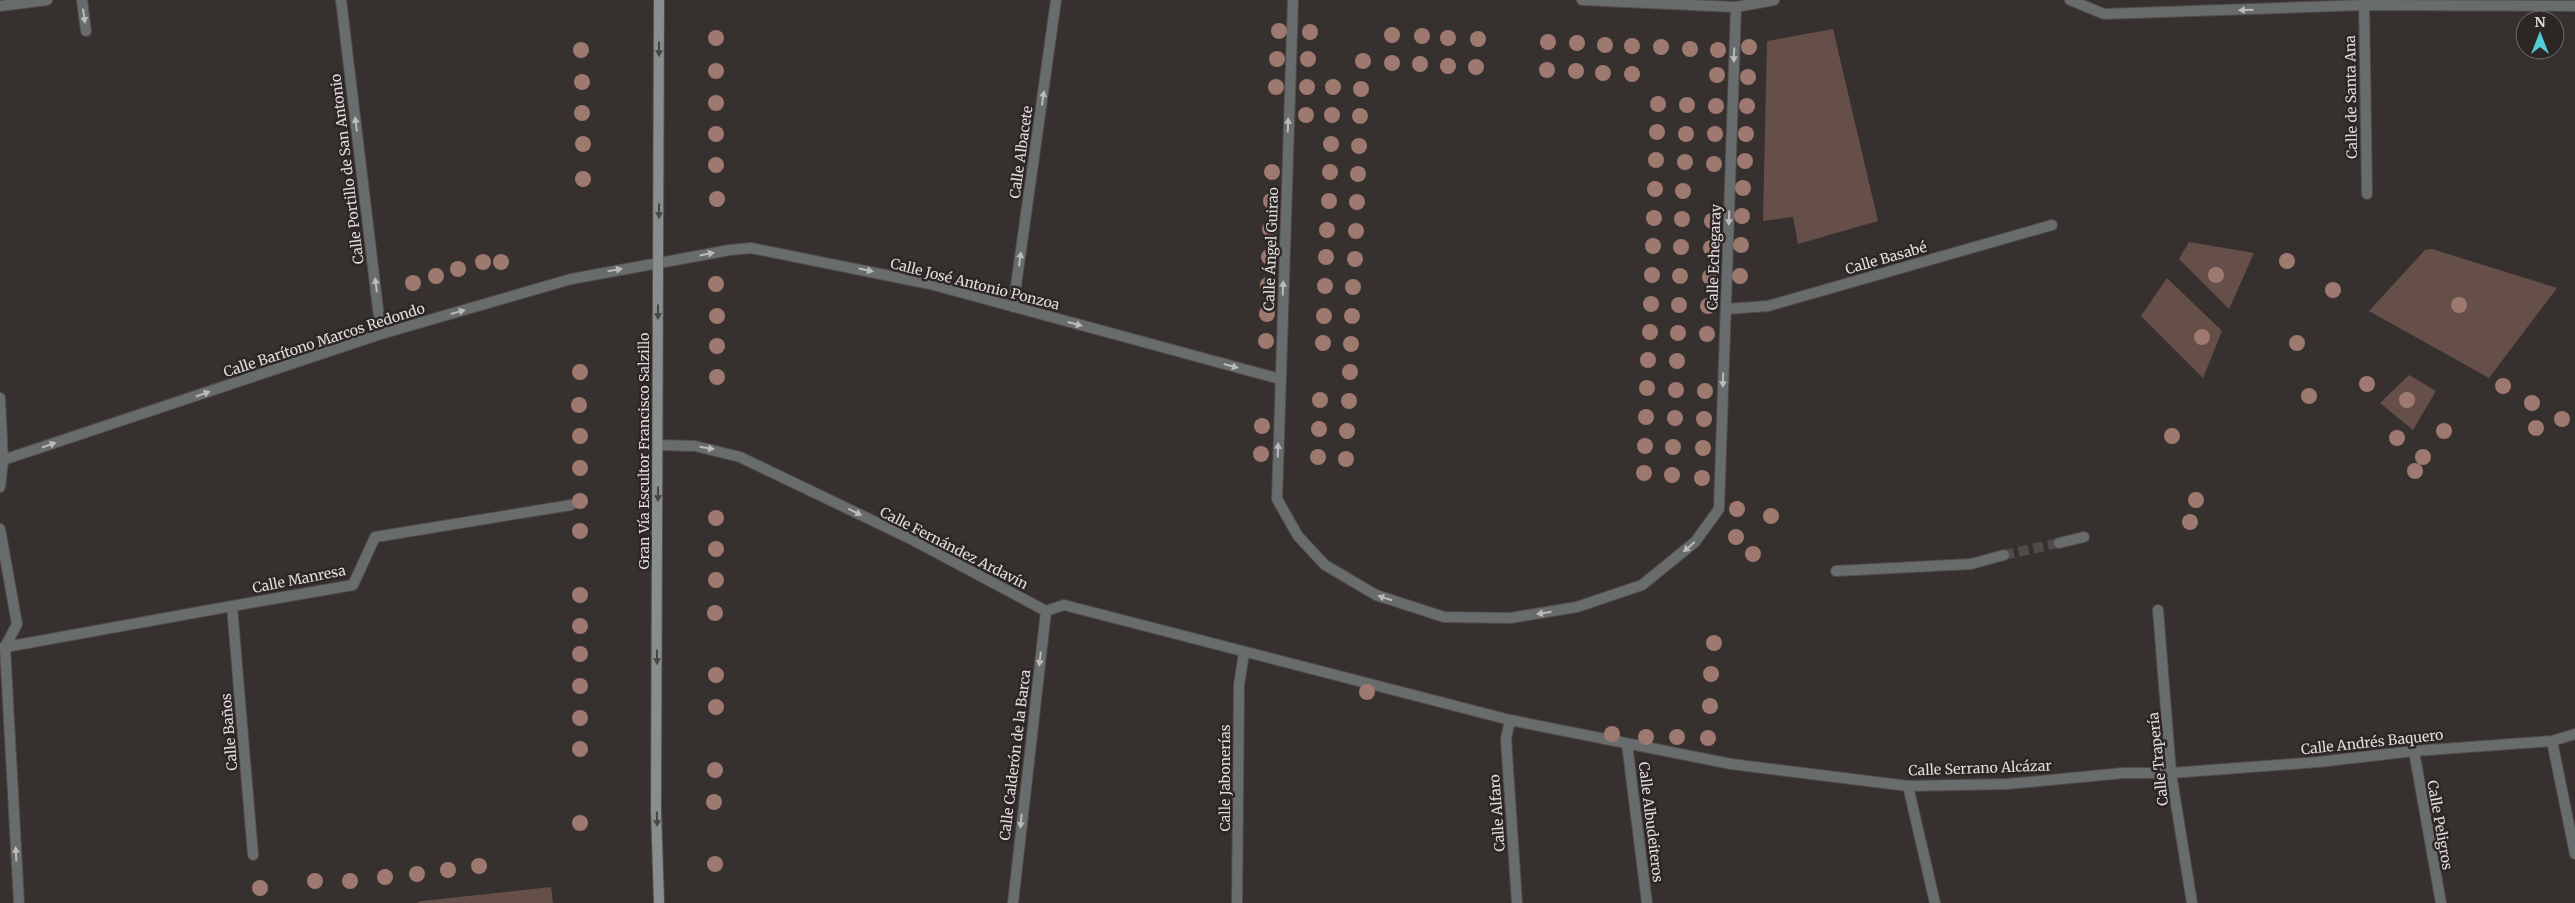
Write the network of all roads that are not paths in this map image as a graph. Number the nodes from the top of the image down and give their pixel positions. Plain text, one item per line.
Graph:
1 (47, 0) edge
2 (82, 0) edge
3 (341, 0) edge
4 (659, 0) edge
5 (1056, 0) edge
6 (1292, 0) edge
7 (1582, 0) edge
8 (1774, 0) edge
9 (2070, 0) edge
10 (2364, 2) edge
11 (0, 6) edge
12 (2575, 6) edge
13 (1736, 7) junction
14 (86, 31) dead end
15 (2367, 194) dead end
16 (2052, 225) dead end
17 (659, 263) junction
18 (1013, 307) junction
19 (1726, 309) junction
20 (382, 334) junction
21 (1280, 379) junction
22 (0, 398) edge
23 (658, 445) junction
24 (2, 461) edge
25 (0, 487) edge
26 (1277, 499) joint
27 (571, 505) dead end
28 (0, 529) edge
29 (2084, 537) dead end
30 (2060, 543) tunnel mouth
31 (2004, 555) tunnel mouth
32 (1836, 571) dead end
33 (232, 606) junction
34 (2158, 610) dead end
35 (1046, 611) junction
36 (3, 648) edge
37 (1244, 653) junction
38 (1510, 720) junction
39 (2575, 734) edge
40 (2552, 741) junction
41 (1627, 744) junction
42 (2414, 751) junction
43 (2171, 773) junction
44 (1908, 786) junction
45 (2575, 854) edge
46 (253, 855) dead end
47 (19, 903) edge
48 (659, 903) edge
49 (1013, 903) edge
50 (1237, 903) edge
51 (1517, 903) edge
52 (1648, 903) edge
53 (1935, 903) edge
54 (2192, 903) edge
55 (2440, 903) edge

1 - 11 street
2 -> 14 street
20 -> 3 street, Calle Portillo de San Antonio
4 -> 17 main road, Gran Vía Escultor Francisco Salzillo
18 -> 5 street, Calle Albacete
21 -> 6 street, Calle Ángel Guirao
7 - 13 street
8 - 13 street
10 -> 9 street
10 - 12 street
10 - 15 street, Calle de Santa Ana
13 -> 19 street, Calle Echegaray
16 - 19 street, Calle Basabé
17 -> 18 street, Calle José Antonio Ponzoa
20 -> 17 street, Calle Barítono Marcos Redondo
17 -> 23 main road, Gran Vía Escultor Francisco Salzillo
18 -> 21 street, Calle José Antonio Ponzoa
19 -> 26 street, Calle Echegaray
24 -> 20 street, Calle Barítono Marcos Redondo
26 -> 21 street, Calle Ángel Guirao
22 - 24 street
23 -> 35 street, Calle Fernández Ardavín
23 -> 48 main road, Gran Vía Escultor Francisco Salzillo
24 - 25 street
27 - 33 street, Calle Manresa
28 - 36 street
29 - 30 street
31 - 32 street
33 - 36 street, Calle Manresa
33 - 46 street, Calle Baños
34 - 43 street, Calle Trapería
35 - 37 street
35 -> 49 street, Calle Calderón de la Barca
47 -> 36 street
37 - 38 street, Calle Serrano Alcázar
37 - 50 street, Calle Jabonerías
38 - 41 street, Calle Serrano Alcázar
38 - 51 street, Calle Alfaro
39 - 40 street, Calle Andrés Baquero
40 - 42 street, Calle Andrés Baquero
40 - 45 street
41 - 44 street, Calle Serrano Alcázar
41 - 52 street, Calle Albudeiteros
42 - 43 street, Calle Andrés Baquero
42 - 55 street, Calle Peligros
43 - 44 street, Calle Serrano Alcázar
43 - 54 street, Calle Trapería
44 - 53 street

